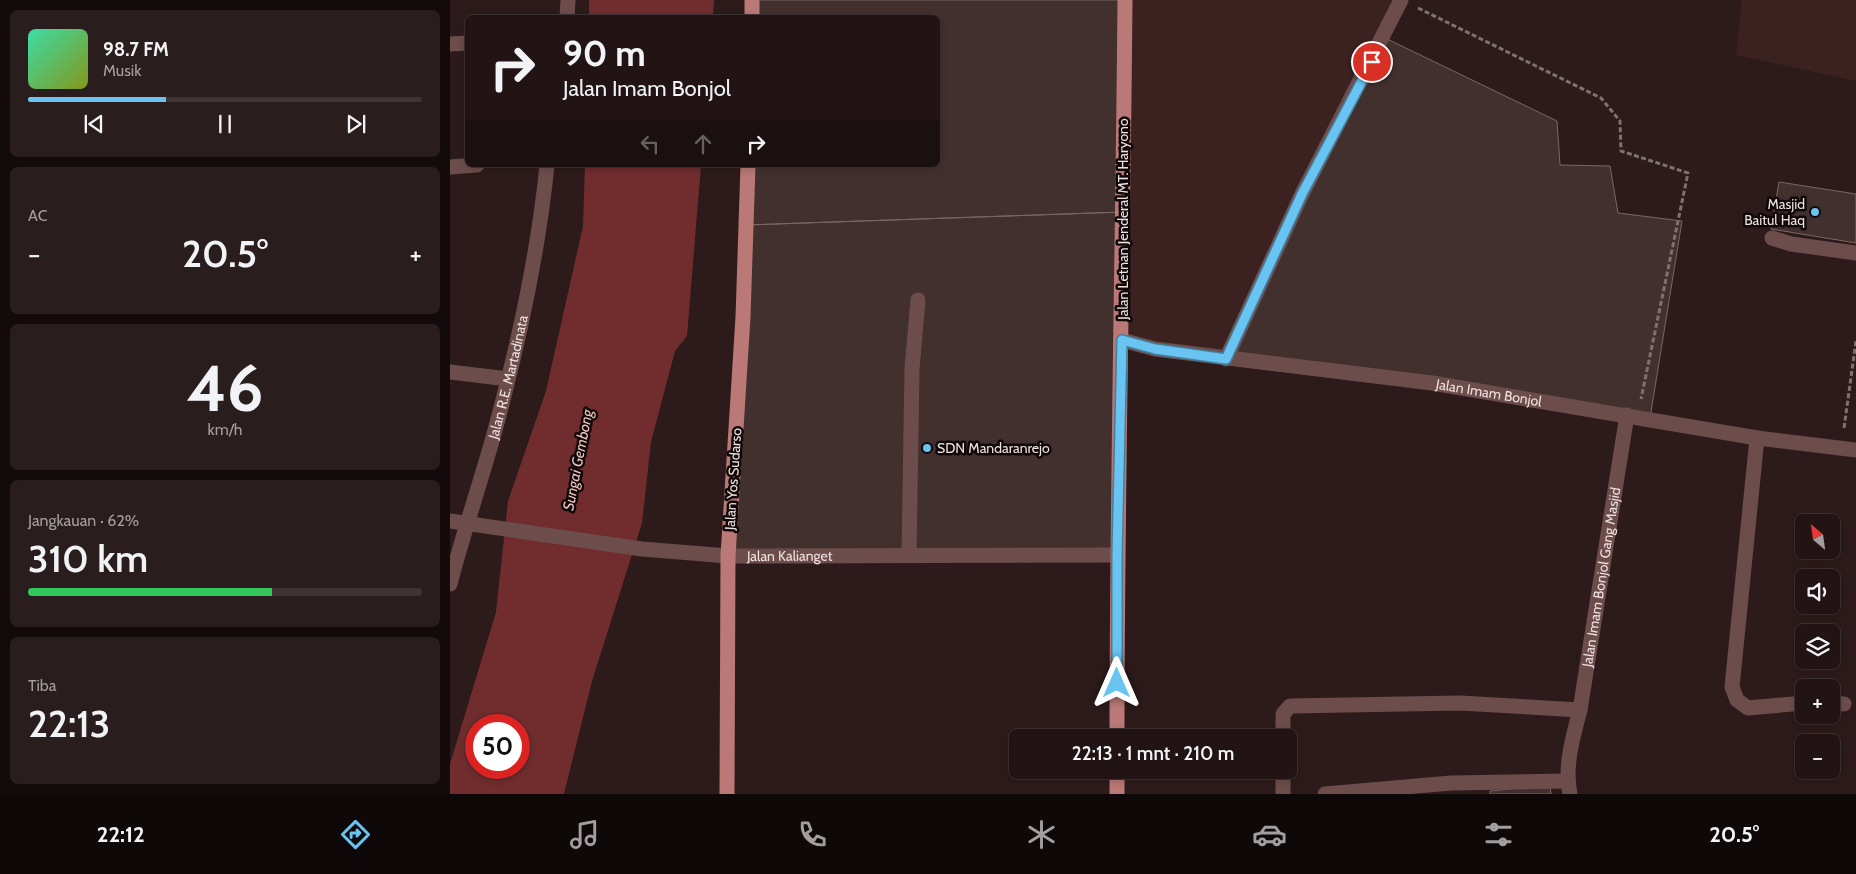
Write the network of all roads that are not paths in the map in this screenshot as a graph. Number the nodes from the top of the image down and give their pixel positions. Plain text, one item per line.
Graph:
1 (568, 0) edge
2 (752, 0) edge
3 (1125, 0) edge
4 (1405, 2) edge
5 (567, 15) edge
6 (752, 15) edge
7 (450, 44) edge
8 (465, 44) edge
9 (465, 166) edge
10 (450, 167) edge
11 (548, 167) edge
12 (748, 167) edge
13 (1772, 238) dead end
14 (1856, 253) edge
15 (918, 300) dead end
16 (1122, 340) junction
17 (1226, 359) junction
18 (450, 372) edge
19 (508, 379) junction
20 (1633, 415) junction
21 (1757, 438) junction
22 (1848, 449) edge
23 (450, 521) edge
24 (466, 522) junction
25 (909, 555) junction
26 (1117, 555) junction
27 (728, 556) junction
28 (450, 584) edge
29 (1795, 704) edge
30 (1580, 710) junction
31 (1117, 729) edge
32 (1283, 729) edge
33 (1117, 779) edge
34 (1283, 779) edge
35 (1568, 788) edge
36 (726, 794) edge
37 (1117, 794) edge
38 (1283, 794) edge
39 (1324, 794) edge

1 - 5 street
2 - 6 main road
3 - 16 main road, Jalan Letnan Jenderal MT. Haryono
4 - 17 street
7 - 8 street
9 - 10 street
11 - 19 street, Jalan R.E. Martadinata
12 - 27 main road, Jalan Yos Sudarso
13 - 14 street
15 - 25 street
16 - 17 street, Jalan Imam Bonjol
16 - 26 main road, Jalan Letnan Jenderal MT. Haryono
17 - 20 street, Jalan Imam Bonjol
18 - 19 street
19 - 24 street, Jalan R.E. Martadinata
20 - 21 street, Jalan Imam Bonjol
20 - 30 street, Jalan Imam Bonjol Gang Masjid
21 - 22 street, Jalan Imam Bonjol
21 - 29 street
23 - 24 street, Jalan Kalianget
24 - 27 street, Jalan Kalianget
24 - 28 street, Jalan R.E. Martadinata
25 - 26 street, Jalan Kalianget
25 - 27 street, Jalan Kalianget
26 - 31 main road, Jalan Letnan Jenderal MT. Haryono
27 - 36 main road, Jalan Yos Sudarso
30 - 32 street
30 - 35 street, Jalan Imam Bonjol Gang Masjid
33 - 37 main road
34 - 38 street
35 - 39 street

